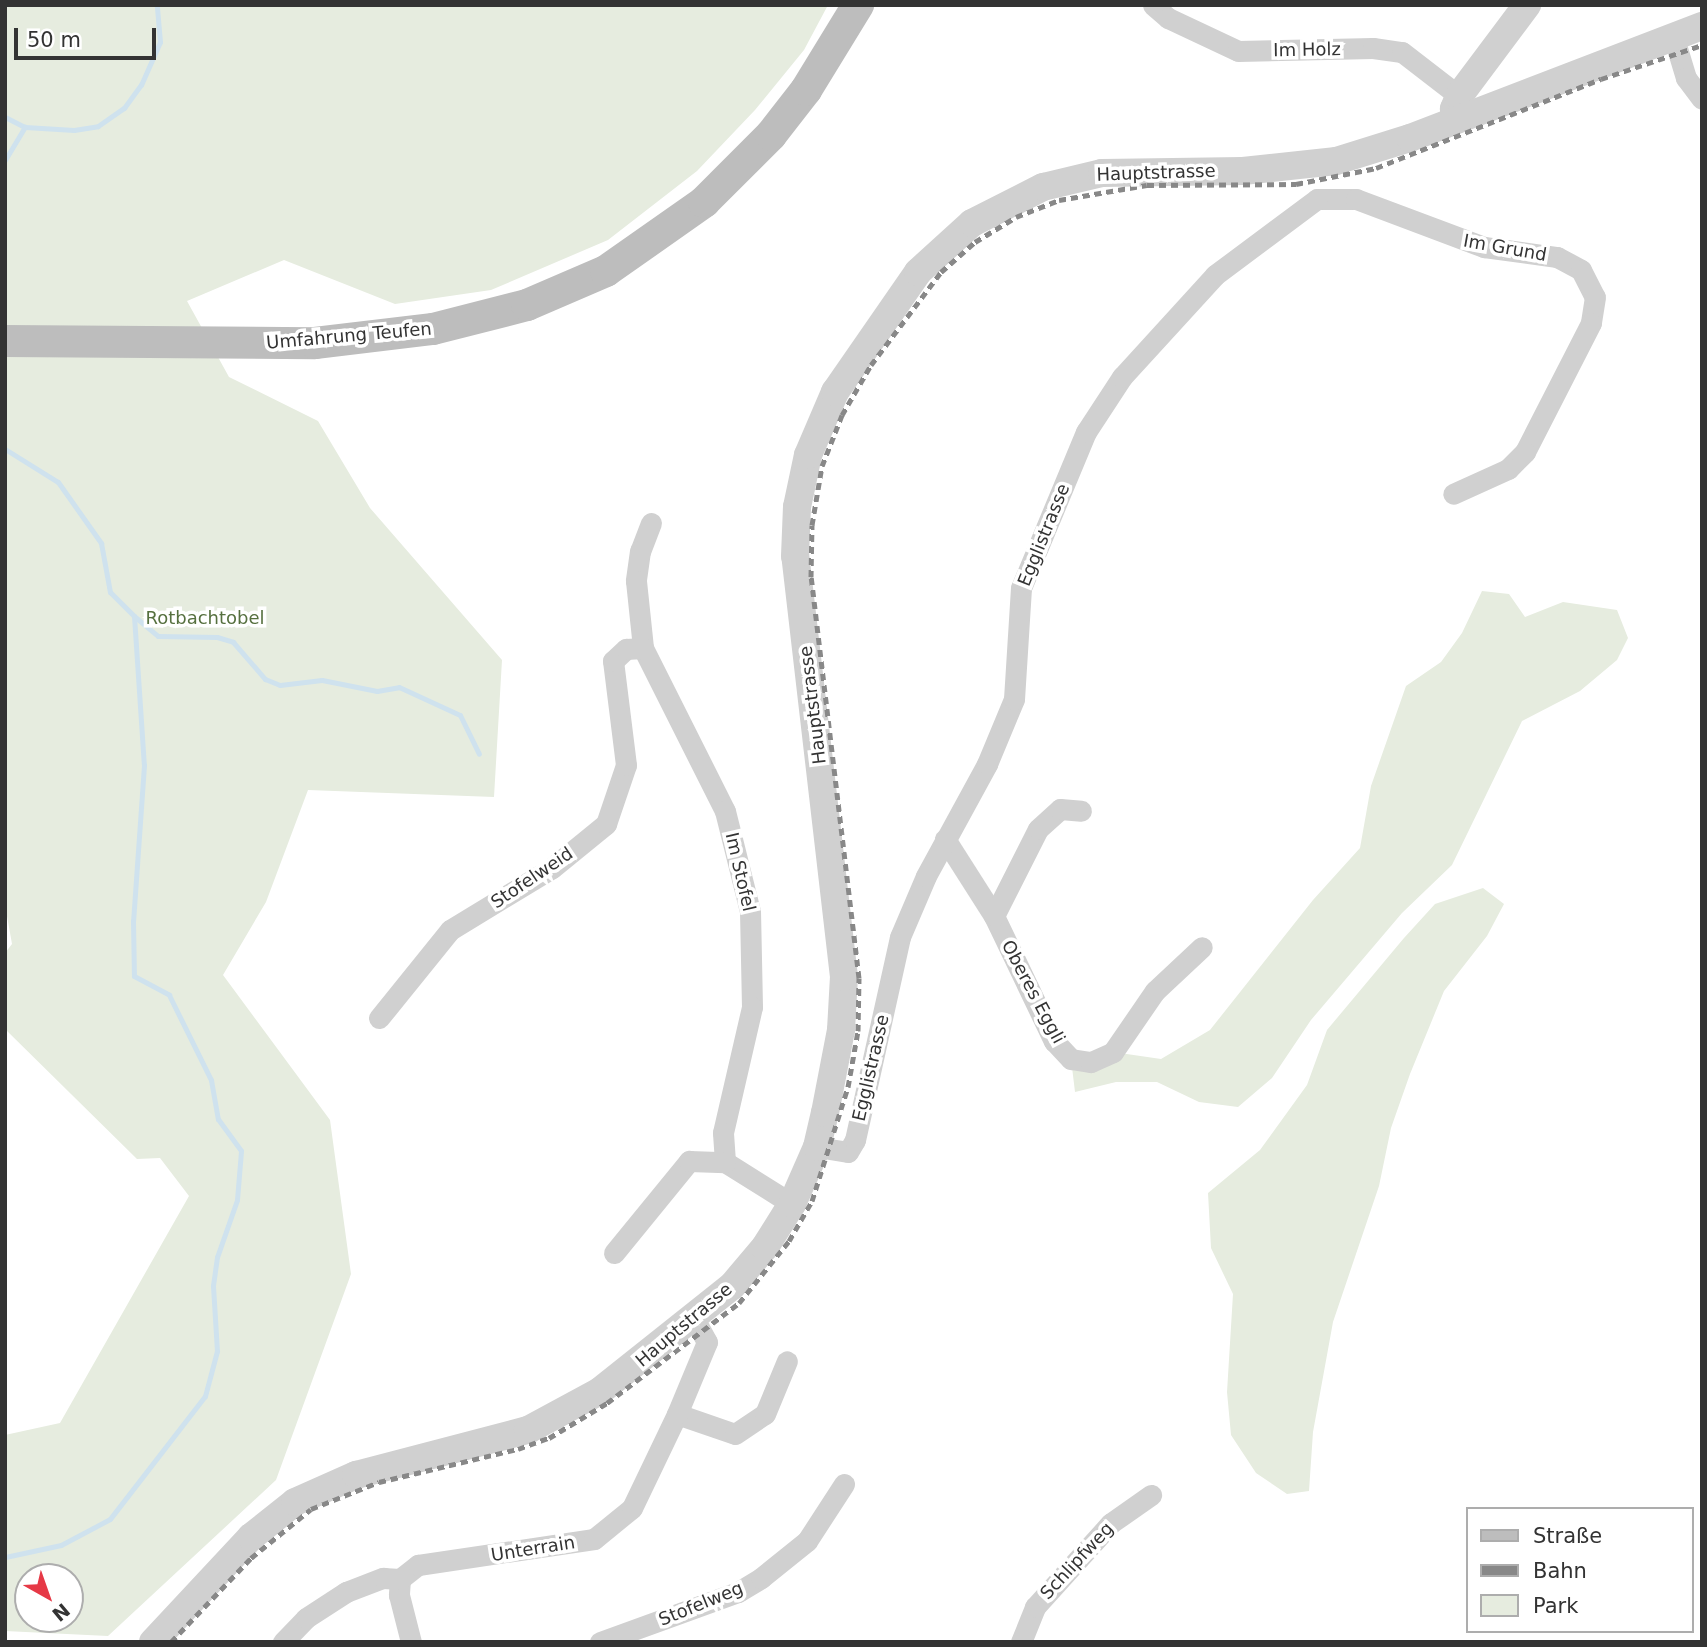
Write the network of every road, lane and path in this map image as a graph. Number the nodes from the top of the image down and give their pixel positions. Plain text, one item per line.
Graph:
1 (858, 5) edge
2 (1153, 5) edge
3 (1527, 5) edge
4 (1702, 26) edge
5 (1673, 35) junction
6 (1702, 99) edge
7 (1458, 107) junction
8 (1314, 164) junction
9 (1317, 199) junction
10 (5, 341) edge
11 (1453, 494) dead end
12 (651, 523) dead end
13 (643, 648) junction
14 (1081, 811) dead end
15 (946, 839) junction
16 (994, 916) junction
17 (1202, 947) dead end
18 (379, 1018) dead end
19 (817, 1147) junction
20 (725, 1162) junction
21 (792, 1204) junction
22 (614, 1253) dead end
23 (695, 1320) junction
24 (787, 1361) dead end
25 (677, 1413) junction
26 (844, 1484) dead end
27 (1152, 1495) dead end
28 (400, 1579) junction
29 (414, 1641) edge
30 (153, 1642) edge
31 (283, 1642) edge
32 (600, 1642) edge
33 (1021, 1642) edge

1 - 10 main road, Umfahrung Teufen
2 - 7 street, Im Holz
3 - 7 street
4 - 5 street, Hauptstrasse
5 - 6 street
5 - 7 street, Hauptstrasse
7 - 8 street, Hauptstrasse
8 - 9 street
8 - 19 street, Hauptstrasse
9 - 11 street, Im Grund
9 - 15 street, Egglistrasse
12 - 13 street, Im Stofel
13 - 18 street, Stofelweid
13 - 20 street, Im Stofel
14 - 16 street
15 - 16 street, Oberes Eggli
15 - 19 street, Egglistrasse
16 - 17 street, Oberes Eggli
19 - 21 street, Hauptstrasse
20 - 21 street
20 - 22 street
21 - 23 street, Hauptstrasse
23 - 25 street, Unterrain
23 - 30 street, Hauptstrasse
24 - 25 street
25 - 28 street, Unterrain
26 - 32 street, Stofelweg
27 - 33 street, Schlipfweg
28 - 29 street
28 - 31 street, Unterrain

